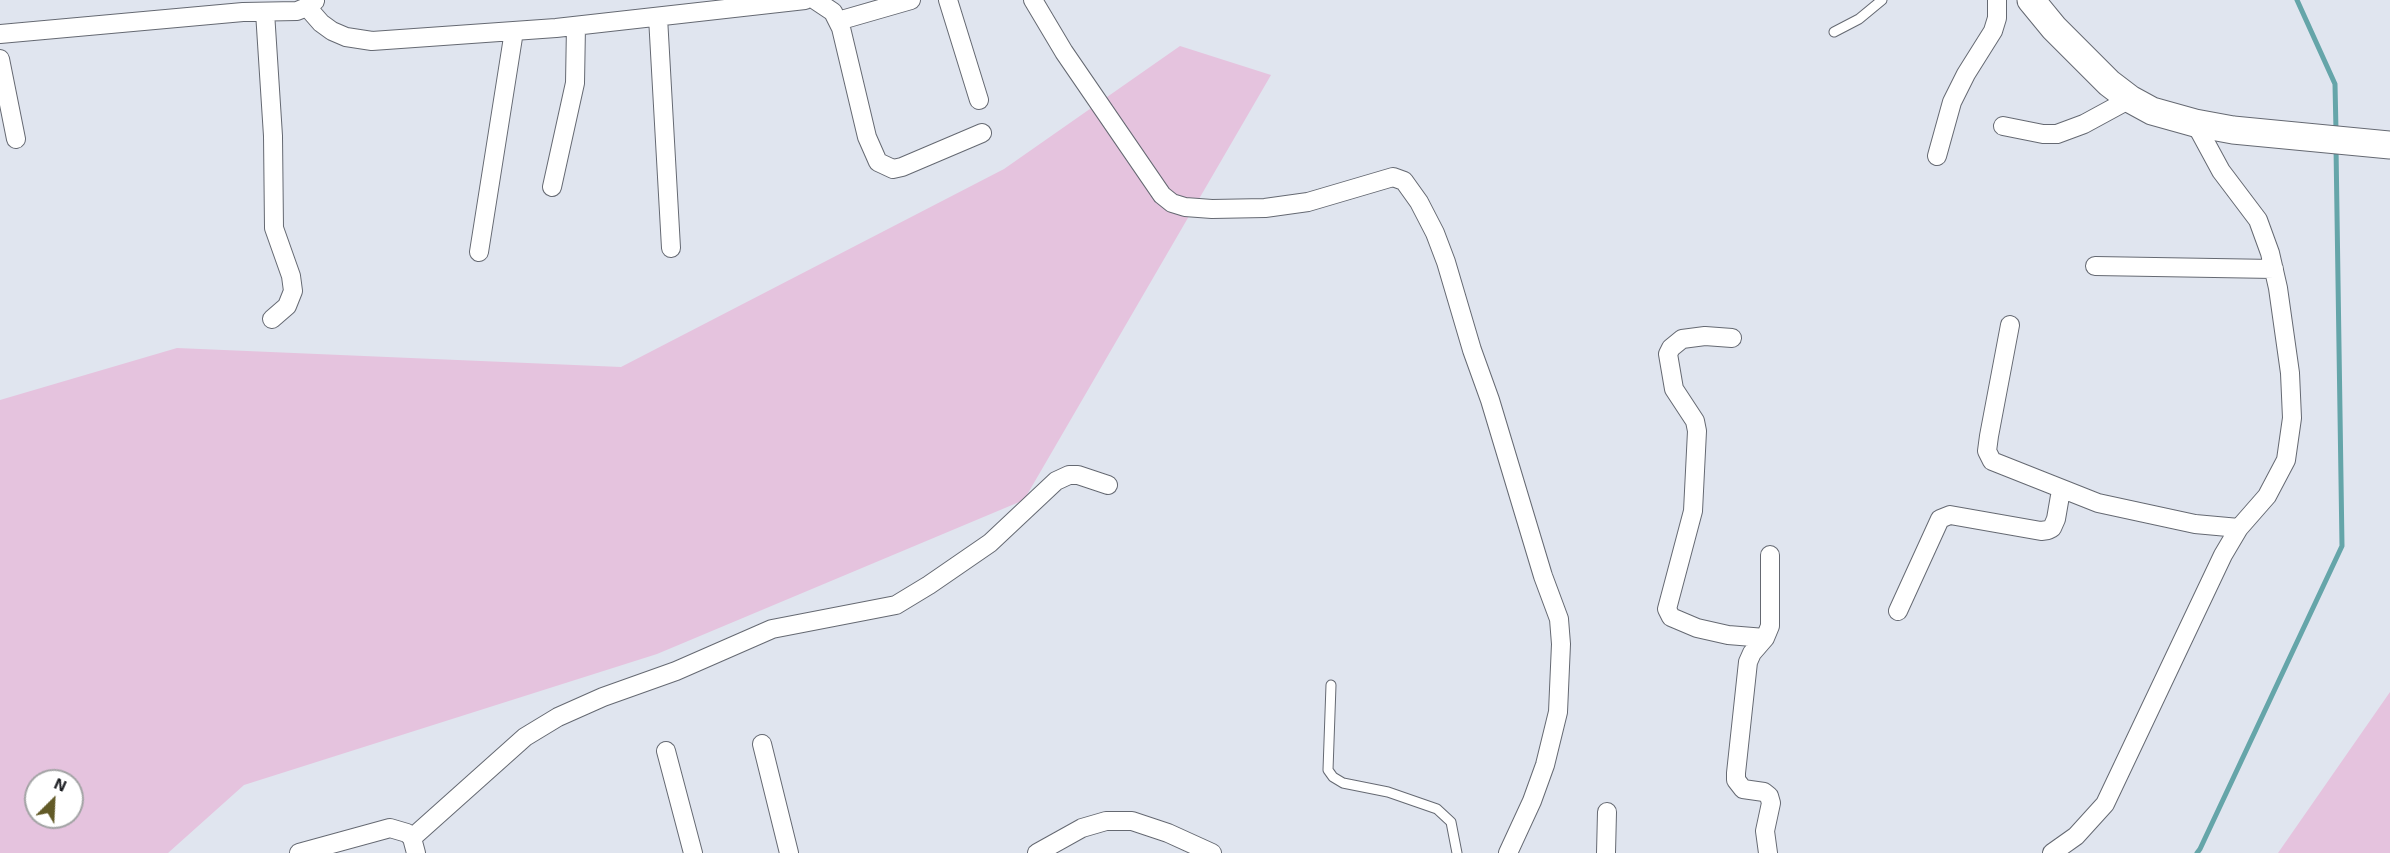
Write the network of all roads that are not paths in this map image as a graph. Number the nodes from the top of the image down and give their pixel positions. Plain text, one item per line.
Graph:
1 (805, 0) edge
2 (815, 0) edge
3 (911, 0) edge
4 (948, 0) edge
5 (1033, 0) edge
6 (1882, 0) edge
7 (1997, 0) edge
8 (2031, 0) edge
9 (313, 3) edge
10 (833, 11) edge
11 (265, 12) junction
12 (658, 17) junction
13 (576, 26) junction
14 (514, 31) junction
15 (1834, 32) dead end
16 (0, 34) edge
17 (0, 59) edge
18 (2130, 99) junction
19 (979, 100) dead end
20 (2195, 123) junction
21 (2002, 126) dead end
22 (982, 133) dead end
23 (16, 140) dead end
24 (2390, 145) edge
25 (1937, 156) dead end
26 (552, 188) dead end
27 (671, 248) dead end
28 (479, 252) dead end
29 (2095, 266) dead end
30 (2274, 268) junction
31 (272, 319) dead end
32 (2010, 325) dead end
33 (1732, 338) dead end
34 (1108, 485) dead end
35 (2061, 490) junction
36 (2239, 528) junction
37 (1770, 555) dead end
38 (1898, 611) dead end
39 (1766, 638) junction
40 (1331, 685) dead end
41 (762, 744) dead end
42 (666, 751) dead end
43 (1607, 812) dead end
44 (414, 846) edge
45 (299, 853) edge
46 (693, 853) edge
47 (789, 853) edge
48 (1037, 853) edge
49 (1212, 853) edge
50 (1457, 853) edge
51 (1508, 853) edge
52 (1606, 853) edge
53 (1768, 853) edge
54 (2052, 853) edge

1 - 12 street
2 - 10 street
3 - 10 street
4 - 19 street
5 - 51 street
6 - 15 lane
7 - 25 street
8 - 18 main road
9 - 11 street
9 - 14 street
10 - 22 street
11 - 16 street
11 - 31 street
12 - 13 street
12 - 27 street
13 - 14 street
13 - 26 street
14 - 28 street
17 - 23 street
18 - 20 main road
18 - 21 street
20 - 24 main road
20 - 30 street
29 - 30 street
30 - 36 street
32 - 35 street
33 - 39 street
34 - 44 street
35 - 36 street
35 - 38 street
36 - 54 street
37 - 39 street
39 - 53 street
40 - 50 lane
41 - 47 street
42 - 46 street
43 - 52 street
44 - 45 street
48 - 49 street

